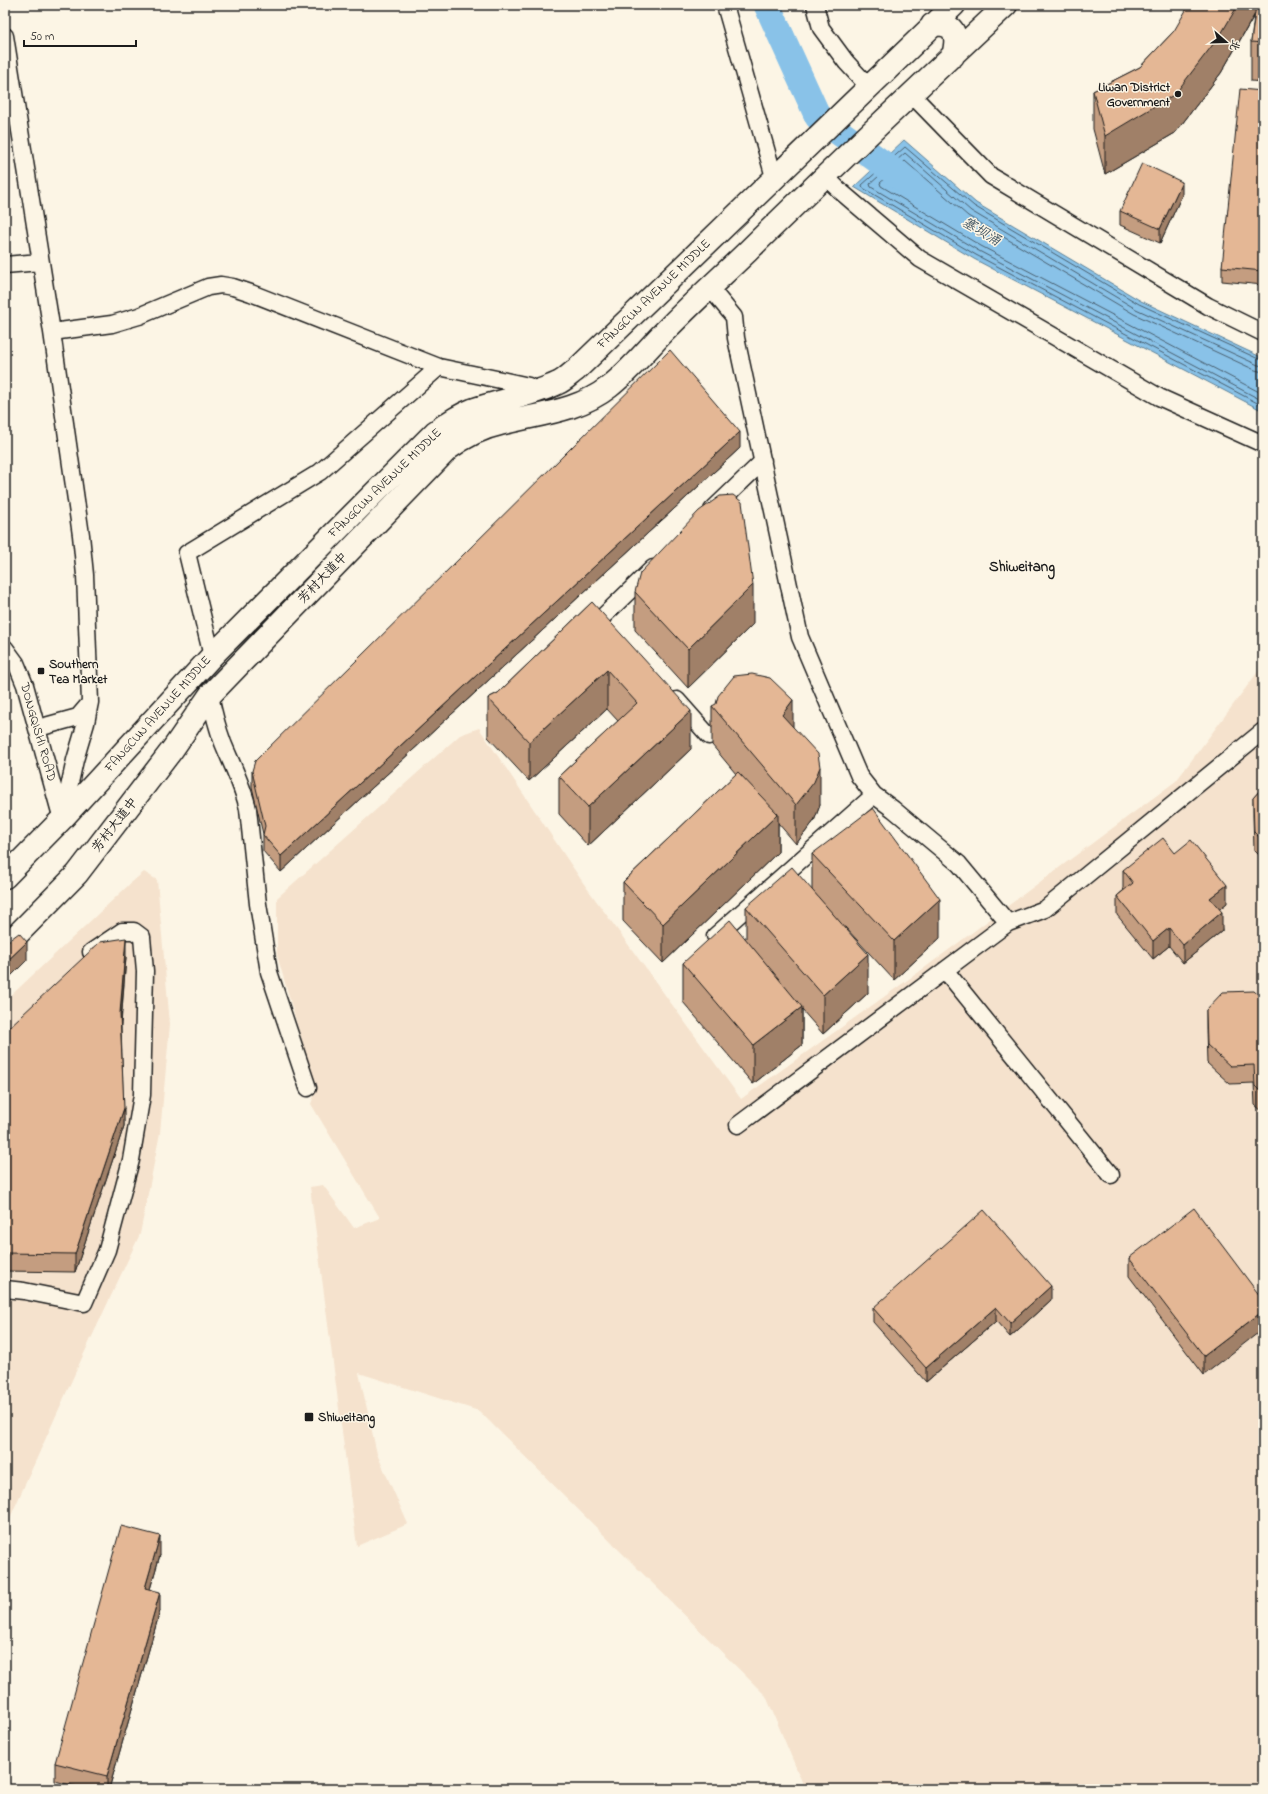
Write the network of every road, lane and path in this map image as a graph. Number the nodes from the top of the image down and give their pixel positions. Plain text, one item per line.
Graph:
1 (725, 5) edge
2 (815, 5) edge
3 (954, 5) edge
4 (1006, 5) edge
5 (932, 25) junction
6 (5, 36) edge
7 (953, 56) junction
8 (868, 86) junction
9 (912, 95) junction
10 (825, 176) junction
11 (774, 177) junction
12 (40, 262) junction
13 (5, 265) edge
14 (710, 288) junction
15 (52, 332) junction
16 (1263, 333) edge
17 (439, 367) junction
18 (529, 386) dead end
19 (1263, 444) edge
20 (763, 461) junction
21 (700, 522) edge
22 (666, 555) edge
23 (603, 616) junction
24 (614, 628) edge
25 (581, 638) edge
26 (5, 648) edge
27 (212, 656) junction
28 (667, 688) edge
29 (210, 695) junction
30 (90, 702) junction
31 (38, 728) junction
32 (1263, 731) edge
33 (709, 736) dead end
34 (874, 795) junction
35 (62, 819) junction
36 (5, 877) edge
37 (1008, 923) junction
38 (704, 945) edge
39 (5, 947) edge
40 (81, 962) edge
41 (945, 970) junction
42 (308, 1088) dead end
43 (738, 1125) dead end
44 (1112, 1175) dead end
45 (5, 1289) edge

1 - 11 street
2 - 8 street
3 - 5 highway, FANGCUN AVENUE MIDDLE
4 - 7 highway, FANGCUN AVENUE MIDDLE
5 - 7 highway
5 - 8 highway, FANGCUN AVENUE MIDDLE
6 - 12 street
7 - 9 highway, FANGCUN AVENUE MIDDLE
8 - 11 highway, FANGCUN AVENUE MIDDLE
9 - 10 highway, FANGCUN AVENUE MIDDLE
9 - 16 street
10 - 14 highway, FANGCUN AVENUE MIDDLE
10 - 19 street
11 - 27 highway, FANGCUN AVENUE MIDDLE
12 - 13 street
12 - 15 street
14 - 20 street
14 - 29 highway, FANGCUN AVENUE MIDDLE
15 - 17 street
15 - 30 street
17 - 18 street
17 - 27 street
20 - 21 street
20 - 34 street
22 - 23 street
23 - 24 street
23 - 25 street
26 - 31 street, DONGQISHI ROAD
27 - 35 highway, FANGCUN AVENUE MIDDLE
28 - 33 street
29 - 39 highway, FANGCUN AVENUE MIDDLE
29 - 42 street
30 - 31 street
30 - 35 street
31 - 35 street, DONGQISHI ROAD
32 - 37 street
34 - 37 street
34 - 38 street
35 - 36 highway, FANGCUN AVENUE MIDDLE
37 - 41 street
40 - 45 street
41 - 43 street
41 - 44 street

